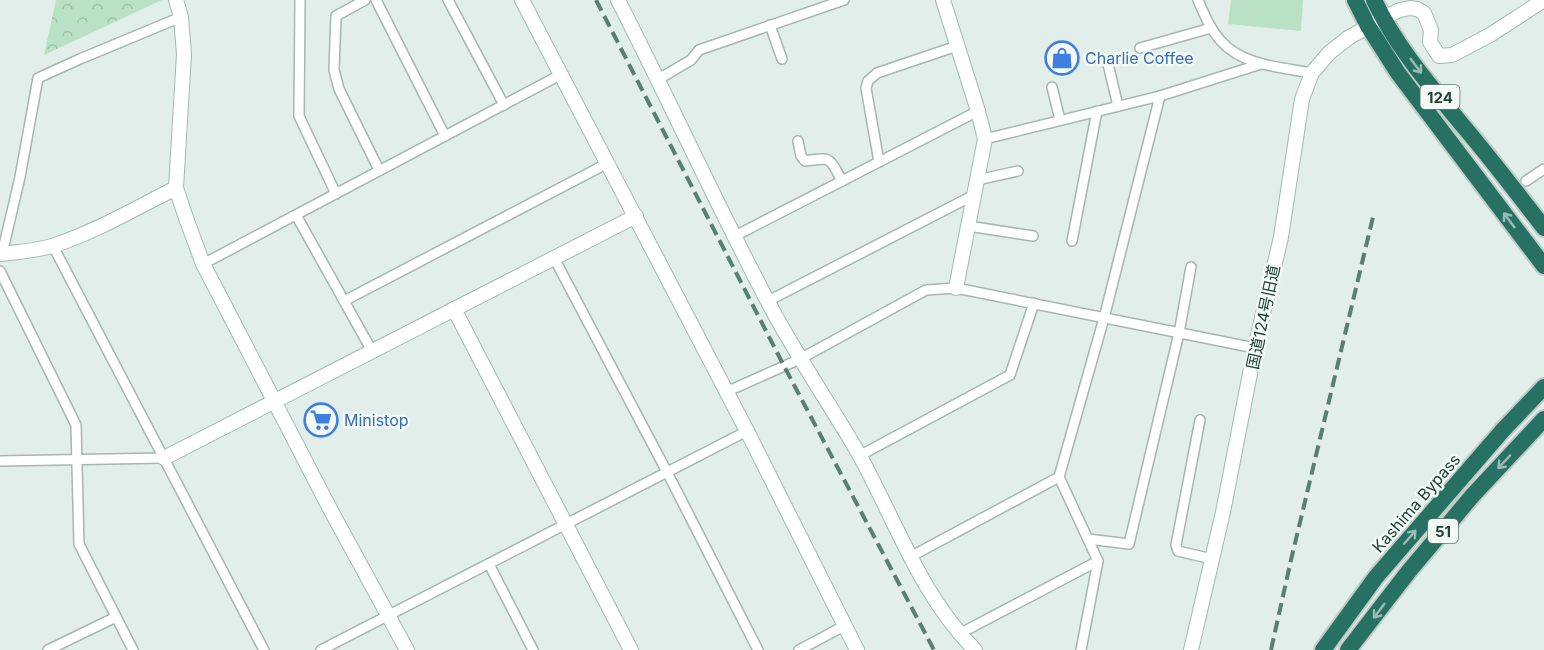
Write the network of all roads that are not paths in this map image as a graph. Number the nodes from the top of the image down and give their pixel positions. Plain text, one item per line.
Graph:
1 (176, 0) edge
2 (300, 0) edge
3 (365, 0) edge
4 (376, 0) edge
5 (448, 0) edge
6 (522, 0) edge
7 (618, 0) edge
8 (844, 0) edge
9 (943, 0) edge
10 (1197, 0) edge
11 (1355, 0) edge
12 (1374, 0) edge
13 (1544, 0) edge
14 (181, 17) junction
15 (1375, 22) junction
16 (770, 26) junction
17 (1211, 27) junction
18 (957, 46) junction
19 (1140, 48) dead end
20 (782, 59) dead end
21 (1108, 64) dead end
22 (1261, 64) junction
23 (1312, 73) junction
24 (560, 75) junction
25 (657, 80) junction
26 (1052, 87) dead end
27 (1160, 96) junction
28 (504, 105) junction
29 (1118, 106) junction
30 (978, 111) junction
31 (1097, 111) junction
32 (1060, 120) junction
33 (445, 136) junction
34 (984, 139) junction
35 (798, 141) dead end
36 (879, 162) junction
37 (608, 163) junction
38 (1544, 169) edge
39 (379, 170) junction
40 (1018, 171) dead end
41 (977, 180) junction
42 (842, 181) junction
43 (1526, 181) dead end
44 (176, 188) junction
45 (336, 194) junction
46 (974, 195) junction
47 (296, 214) junction
48 (636, 216) junction
49 (968, 226) junction
50 (1544, 228) edge
51 (735, 236) junction
52 (1033, 236) dead end
53 (1072, 241) dead end
54 (53, 246) junction
55 (1, 254) edge
56 (554, 258) junction
57 (204, 264) junction
58 (1544, 266) edge
59 (1191, 267) dead end
60 (0, 271) edge
61 (956, 288) junction
62 (344, 301) junction
63 (768, 301) junction
64 (1034, 303) junction
65 (454, 309) junction
66 (1104, 318) junction
67 (1179, 333) junction
68 (1256, 348) junction
69 (372, 351) junction
70 (800, 359) junction
71 (1544, 387) edge
72 (726, 392) junction
73 (275, 401) junction
74 (1544, 419) edge
75 (1200, 420) dead end
76 (747, 431) junction
77 (859, 456) junction
78 (164, 458) junction
79 (78, 460) junction
80 (0, 461) edge
81 (667, 472) junction
82 (1059, 477) junction
83 (566, 525) junction
84 (1088, 539) junction
85 (910, 557) junction
86 (1212, 558) junction
87 (1098, 561) junction
88 (489, 564) junction
89 (389, 616) junction
90 (116, 617) junction
91 (844, 626) junction
92 (959, 634) junction
93 (48, 650) edge
94 (133, 650) edge
95 (264, 650) edge
96 (321, 650) edge
97 (406, 650) edge
98 (533, 650) edge
99 (631, 650) edge
100 (758, 650) edge
101 (799, 650) edge
102 (857, 650) edge
103 (975, 650) edge
104 (1081, 650) edge
105 (1191, 650) edge
106 (1323, 650) edge
107 (1348, 650) edge

1 - 14 street
2 - 45 street
3 - 39 street
4 - 33 street
5 - 28 street
6 - 24 street
7 - 25 street
8 - 16 street
9 - 18 street
10 - 17 street
11 - 15 highway, 124
12 - 15 highway, 124
13 - 15 street, 国道124号旧道
14 - 44 street
14 - 55 street
15 - 23 street, 国道124号旧道
15 -> 50 highway, 124
58 -> 15 highway, 124
16 - 20 street
16 - 25 street
17 - 19 street
17 - 22 street
18 - 30 street
18 - 36 street
21 - 29 street
22 - 23 street
22 - 27 street
23 - 68 street, 国道124号旧道
24 - 28 street
24 - 37 street
25 - 51 street
26 - 32 street
27 - 29 street
27 - 66 street
28 - 33 street
29 - 31 street
30 - 34 street
30 - 36 street
31 - 32 street
31 - 53 street
32 - 34 street
33 - 39 street
34 - 41 street
35 - 42 street
36 - 42 street
37 - 48 street
37 - 62 street
38 - 43 street
39 - 45 street
40 - 41 street
41 - 46 street
42 - 51 street
44 - 54 street
44 - 57 street
45 - 47 street
46 - 49 street
46 - 63 street
47 - 57 street
47 - 62 street
48 - 56 street
48 - 72 street
49 - 52 street
49 - 61 street
51 - 63 street
54 - 55 street
54 - 78 street
56 - 65 street
56 - 81 street
57 - 73 street
59 - 67 street
60 - 79 street
61 - 64 street
61 - 70 street
62 - 69 street
63 - 70 street
64 - 66 street
64 - 77 street
65 - 69 street
65 - 83 street
66 - 67 street
66 - 82 street
67 - 68 street
67 - 84 street
68 - 86 street, 国道124号旧道
69 - 73 street
70 - 72 street
70 - 77 street
106 -> 71 highway, Kashima Bypass / 51
72 - 76 street
73 - 78 street
73 - 89 street
74 -> 107 highway, 51
75 - 86 street
76 - 81 street
76 - 91 street
77 - 85 street
78 - 79 street
78 - 95 street
79 - 80 street
79 - 90 street
81 - 83 street
81 - 100 street
82 - 84 street
82 - 85 street
83 - 88 street
83 - 99 street
84 - 87 street
85 - 92 street
86 - 105 street, 国道124号旧道
87 - 92 street
87 - 104 street
88 - 89 street
88 - 98 street
89 - 96 street
89 - 97 street
90 - 93 street
90 - 94 street
91 - 101 street
91 - 102 street
92 - 103 street

